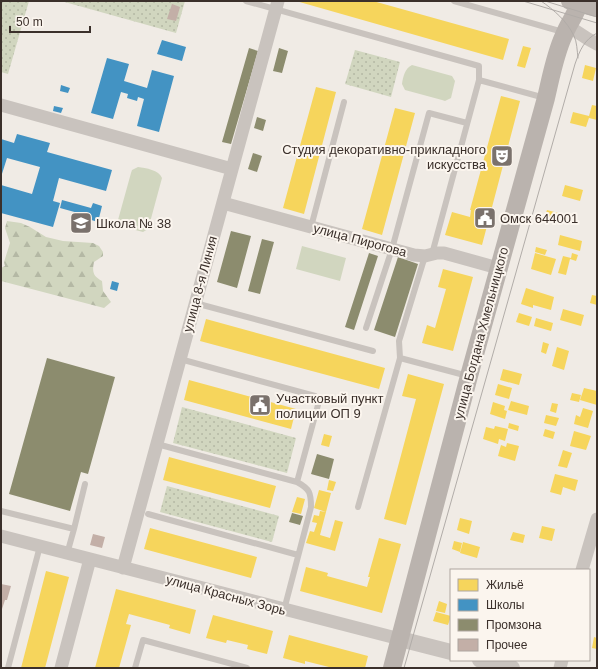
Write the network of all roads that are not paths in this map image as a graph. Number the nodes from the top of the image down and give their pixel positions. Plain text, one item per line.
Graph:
1 (246, 1) edge
2 (454, 1) edge
3 (577, 2) edge
4 (277, 5) edge
5 (597, 8) edge
6 (566, 29) junction
7 (597, 44) edge
8 (479, 80) junction
9 (546, 98) junction
10 (344, 102) dead end
11 (1, 105) edge
12 (468, 123) junction
13 (232, 170) junction
14 (223, 203) junction
15 (311, 227) junction
16 (392, 249) junction
17 (428, 255) junction
18 (498, 268) junction
19 (195, 303) junction
20 (366, 328) dead end
21 (373, 351) dead end
22 (400, 358) junction
23 (180, 359) junction
24 (469, 376) junction
25 (157, 444) junction
26 (297, 482) junction
27 (85, 484) dead end
28 (358, 507) dead end
29 (1, 511) edge
30 (148, 514) dead end
31 (597, 519) edge
32 (74, 530) junction
33 (1, 536) edge
34 (40, 546) junction
35 (68, 554) junction
36 (298, 555) junction
37 (90, 560) junction
38 (123, 568) junction
39 (582, 569) edge
40 (284, 610) junction
41 (400, 639) junction
42 (450, 652) edge
43 (484, 661) edge
44 (8, 668) edge
45 (61, 668) edge
46 (135, 668) edge
47 (247, 668) edge
48 (392, 668) edge
49 (512, 668) edge

1 - 4 lane
2 - 6 lane
3 - 5 main road
3 - 6 main road, улица Богдана Хмельницкого
4 - 8 lane
4 - 13 street, улица 8-я Линия
6 - 7 street
6 - 9 main road, улица Богдана Хмельницкого
8 - 9 lane
8 - 12 lane
9 - 18 main road, улица Богдана Хмельницкого
10 - 15 lane
11 - 13 street
12 - 16 lane
12 - 17 lane
13 - 14 street, улица 8-я Линия
14 - 15 street, улица Пирогова
14 - 19 street, улица 8-я Линия
15 - 16 street, улица Пирогова
16 - 17 street, улица Пирогова
16 - 20 lane
17 - 18 street, улица Пирогова
17 - 22 lane
18 - 24 main road, улица Богдана Хмельницкого
19 - 21 lane
19 - 23 street, улица 8-я Линия
22 - 24 lane
22 - 28 lane
23 - 25 street, улица 8-я Линия
23 - 26 lane
24 - 41 main road, улица Богдана Хмельницкого
25 - 26 lane
25 - 38 street, улица 8-я Линия
26 - 36 lane
27 - 32 lane
29 - 32 lane
30 - 36 lane
31 - 39 street
32 - 35 lane
33 - 34 street, улица Красных Зорь
34 - 35 street, улица Красных Зорь
34 - 44 lane
35 - 37 street, улица Красных Зорь
36 - 40 lane
37 - 38 street, улица Красных Зорь
37 - 45 street
38 - 40 street, улица Красных Зорь
40 - 41 street, улица Красных Зорь
41 - 42 street, улица Красных Зорь
41 - 48 main road, улица Богдана Хмельницкого
43 - 49 street
46 - 47 lane

